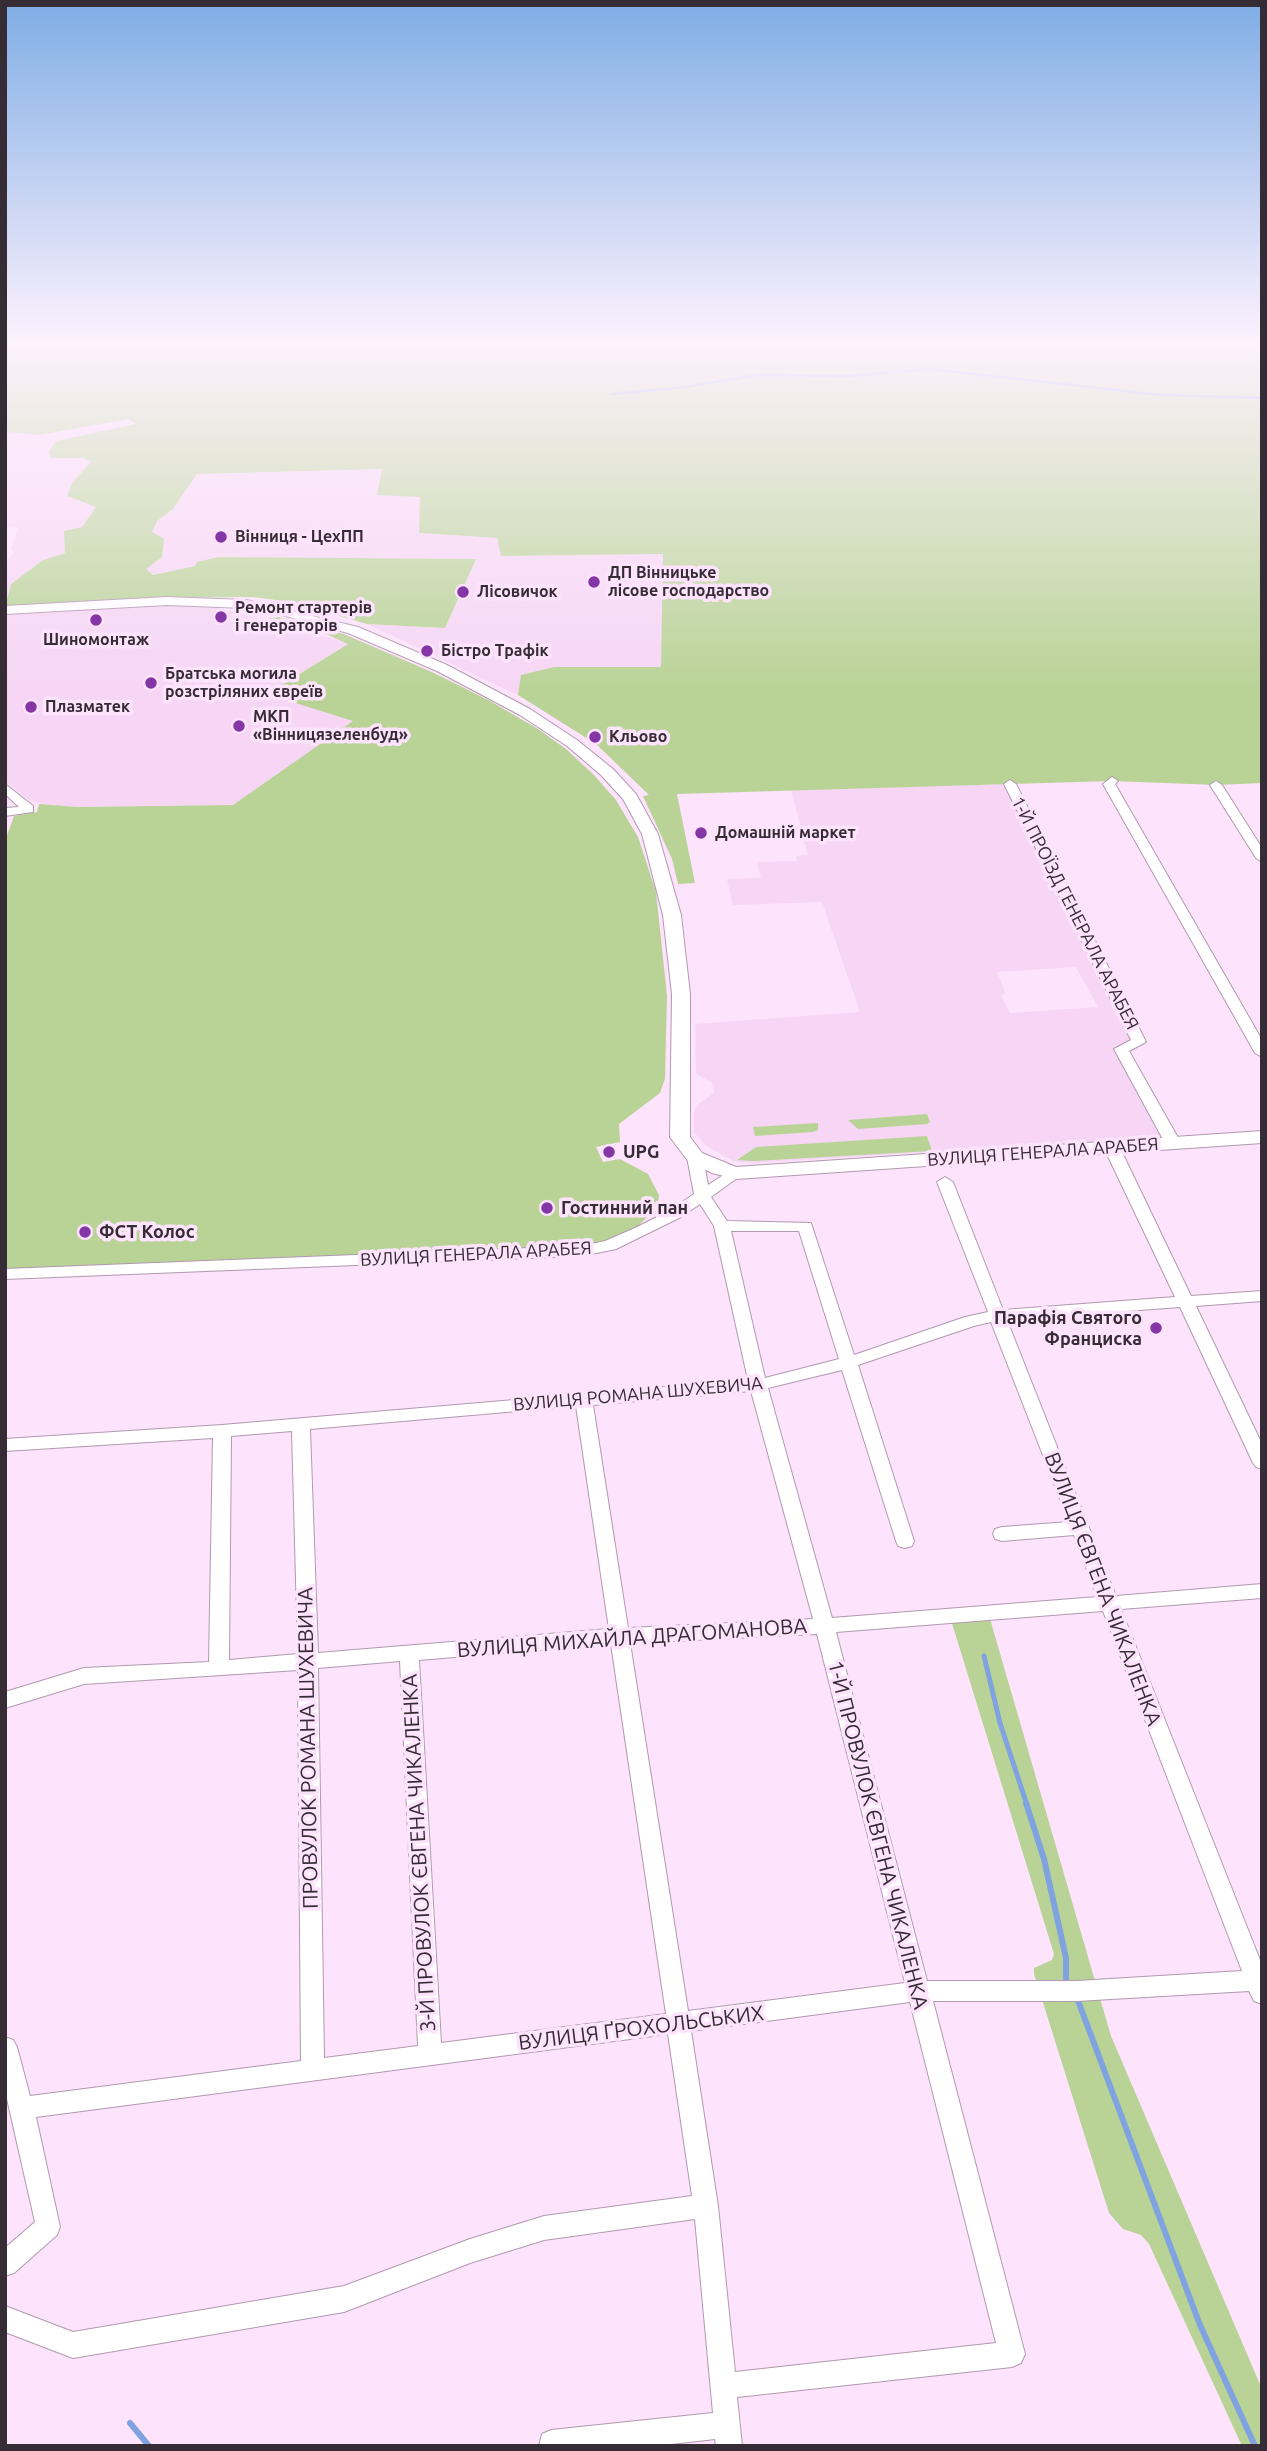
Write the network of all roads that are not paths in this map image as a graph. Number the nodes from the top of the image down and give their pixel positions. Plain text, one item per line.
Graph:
1 (5, 610) edge
2 (1112, 781) dead end
3 (1010, 783) dead end
4 (1216, 785) dead end
5 (5, 787) edge
6 (5, 811) edge
7 (1262, 858) edge
8 (1262, 1053) edge
9 (1262, 1138) edge
10 (1173, 1143) junction
11 (1112, 1148) junction
12 (695, 1157) junction
13 (736, 1173) junction
14 (946, 1182) dead end
15 (702, 1196) junction
16 (722, 1226) junction
17 (5, 1274) edge
18 (1262, 1296) edge
19 (1184, 1302) junction
20 (996, 1316) junction
21 (849, 1362) junction
22 (758, 1385) junction
23 (584, 1400) junction
24 (301, 1424) junction
25 (222, 1431) junction
26 (5, 1445) edge
27 (1262, 1463) edge
28 (1082, 1528) junction
29 (1002, 1534) dead end
30 (905, 1541) dead end
31 (1262, 1591) edge
32 (1108, 1605) junction
33 (825, 1626) junction
34 (619, 1636) junction
35 (409, 1652) junction
36 (308, 1661) junction
37 (219, 1668) junction
38 (5, 1700) edge
39 (1260, 1985) edge
40 (918, 1992) junction
41 (678, 2024) junction
42 (5, 2047) edge
43 (430, 2055) junction
44 (313, 2071) junction
45 (22, 2108) junction
46 (706, 2206) junction
47 (5, 2264) edge
48 (5, 2319) edge
49 (723, 2386) junction
50 (728, 2435) edge
51 (551, 2443) dead end

1 - 12 main road
2 - 8 street
3 - 10 street, 1-Й ПРОЇЗД ГЕНЕРАЛА АРАБЕЯ
4 - 7 street
5 - 6 street
9 - 10 main road, ВУЛИЦЯ ГЕНЕРАЛА АРАБЕЯ
10 - 11 main road, ВУЛИЦЯ ГЕНЕРАЛА АРАБЕЯ
11 - 13 main road, ВУЛИЦЯ ГЕНЕРАЛА АРАБЕЯ
11 - 19 street
12 - 13 main road
12 - 15 street, 1-Й ПРОВУЛОК ЄВГЕНА ЧИКАЛЕНКА
13 - 15 street, ВУЛИЦЯ ГЕНЕРАЛА АРАБЕЯ
14 - 20 street, ВУЛИЦЯ ЄВГЕНА ЧИКАЛЕНКА
15 - 16 street, 1-Й ПРОВУЛОК ЄВГЕНА ЧИКАЛЕНКА
15 - 17 street, ВУЛИЦЯ ГЕНЕРАЛА АРАБЕЯ
16 - 21 street
16 - 22 street, 1-Й ПРОВУЛОК ЄВГЕНА ЧИКАЛЕНКА
18 - 19 street, ВУЛИЦЯ РОМАНА ШУХЕВИЧА
19 - 20 street, ВУЛИЦЯ РОМАНА ШУХЕВИЧА
19 - 27 street
20 - 21 street, ВУЛИЦЯ РОМАНА ШУХЕВИЧА
20 - 28 street, ВУЛИЦЯ ЄВГЕНА ЧИКАЛЕНКА
21 - 22 street, ВУЛИЦЯ РОМАНА ШУХЕВИЧА
21 - 30 street
22 - 23 street, ВУЛИЦЯ РОМАНА ШУХЕВИЧА
22 - 33 street, 1-Й ПРОВУЛОК ЄВГЕНА ЧИКАЛЕНКА
23 - 24 street, ВУЛИЦЯ РОМАНА ШУХЕВИЧА
23 - 34 street
24 - 25 street, ВУЛИЦЯ РОМАНА ШУХЕВИЧА
24 - 36 street, ПРОВУЛОК РОМАНА ШУХЕВИЧА
25 - 26 street, ВУЛИЦЯ РОМАНА ШУХЕВИЧА
25 - 37 street
28 - 29 street
28 - 32 street, ВУЛИЦЯ ЄВГЕНА ЧИКАЛЕНКА
31 - 32 street, ВУЛИЦЯ МИХАЙЛА ДРАГОМАНОВА
32 - 33 street, ВУЛИЦЯ МИХАЙЛА ДРАГОМАНОВА
32 - 39 street, ВУЛИЦЯ ЄВГЕНА ЧИКАЛЕНКА
33 - 34 street, ВУЛИЦЯ МИХАЙЛА ДРАГОМАНОВА
33 - 40 street, 1-Й ПРОВУЛОК ЄВГЕНА ЧИКАЛЕНКА
34 - 35 street, ВУЛИЦЯ МИХАЙЛА ДРАГОМАНОВА
34 - 41 street
35 - 36 street, ВУЛИЦЯ МИХАЙЛА ДРАГОМАНОВА
35 - 43 street, 3-Й ПРОВУЛОК ЄВГЕНА ЧИКАЛЕНКА
36 - 37 street, ВУЛИЦЯ МИХАЙЛА ДРАГОМАНОВА
36 - 44 street, ПРОВУЛОК РОМАНА ШУХЕВИЧА
37 - 38 street, ВУЛИЦЯ МИХАЙЛА ДРАГОМАНОВА
39 - 40 street, ВУЛИЦЯ ҐРОХОЛЬСЬКИХ
40 - 41 street, ВУЛИЦЯ ҐРОХОЛЬСЬКИХ
40 - 49 street, 1-Й ПРОВУЛОК ЄВГЕНА ЧИКАЛЕНКА
41 - 43 street, ВУЛИЦЯ ҐРОХОЛЬСЬКИХ
41 - 46 street
42 - 45 street
43 - 44 street, ВУЛИЦЯ ҐРОХОЛЬСЬКИХ
44 - 45 street, ВУЛИЦЯ ҐРОХОЛЬСЬКИХ
45 - 47 street
46 - 48 street
46 - 49 street
49 - 50 street
50 - 51 street

